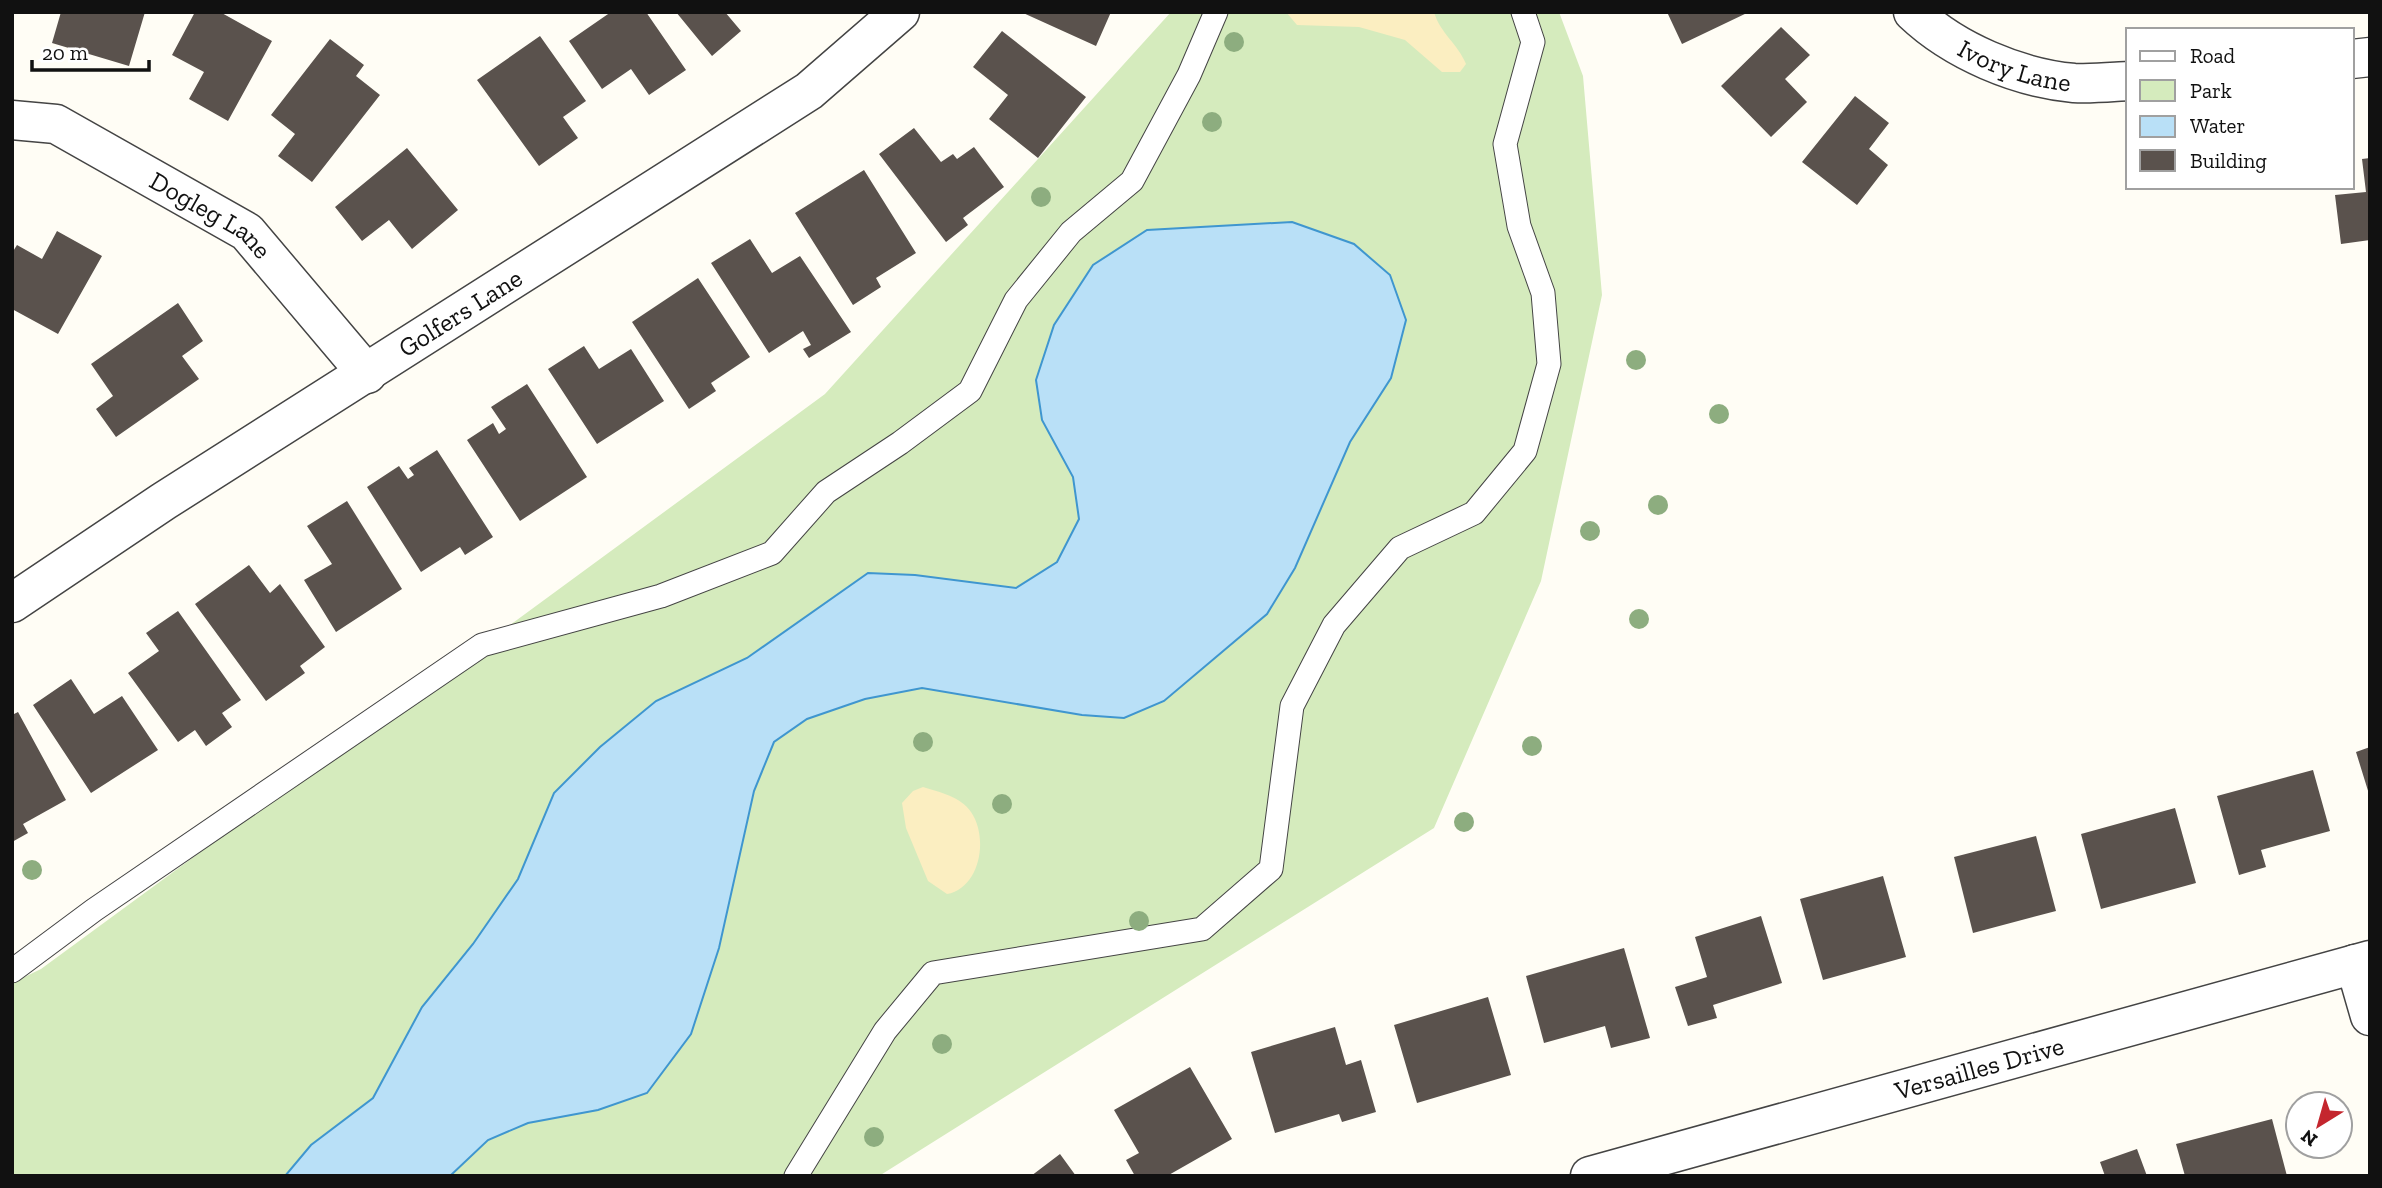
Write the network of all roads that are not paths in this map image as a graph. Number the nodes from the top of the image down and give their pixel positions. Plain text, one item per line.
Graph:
1 (900, 12) edge
2 (1216, 12) edge
3 (1523, 12) edge
4 (1913, 12) edge
5 (2126, 81) edge
6 (12, 120) edge
7 (367, 374) junction
8 (12, 603) edge
9 (2362, 962) edge
10 (12, 971) edge
11 (2370, 1016) edge
12 (796, 1176) edge
13 (1590, 1176) edge

1 - 7 street, Golfers Lane
2 - 10 lane
3 - 12 lane
4 - 5 street, Ivory Lane
6 - 7 street, Dogleg Lane
7 - 8 street, Golfers Lane
9 - 11 street
9 - 13 street, Versailles Drive

